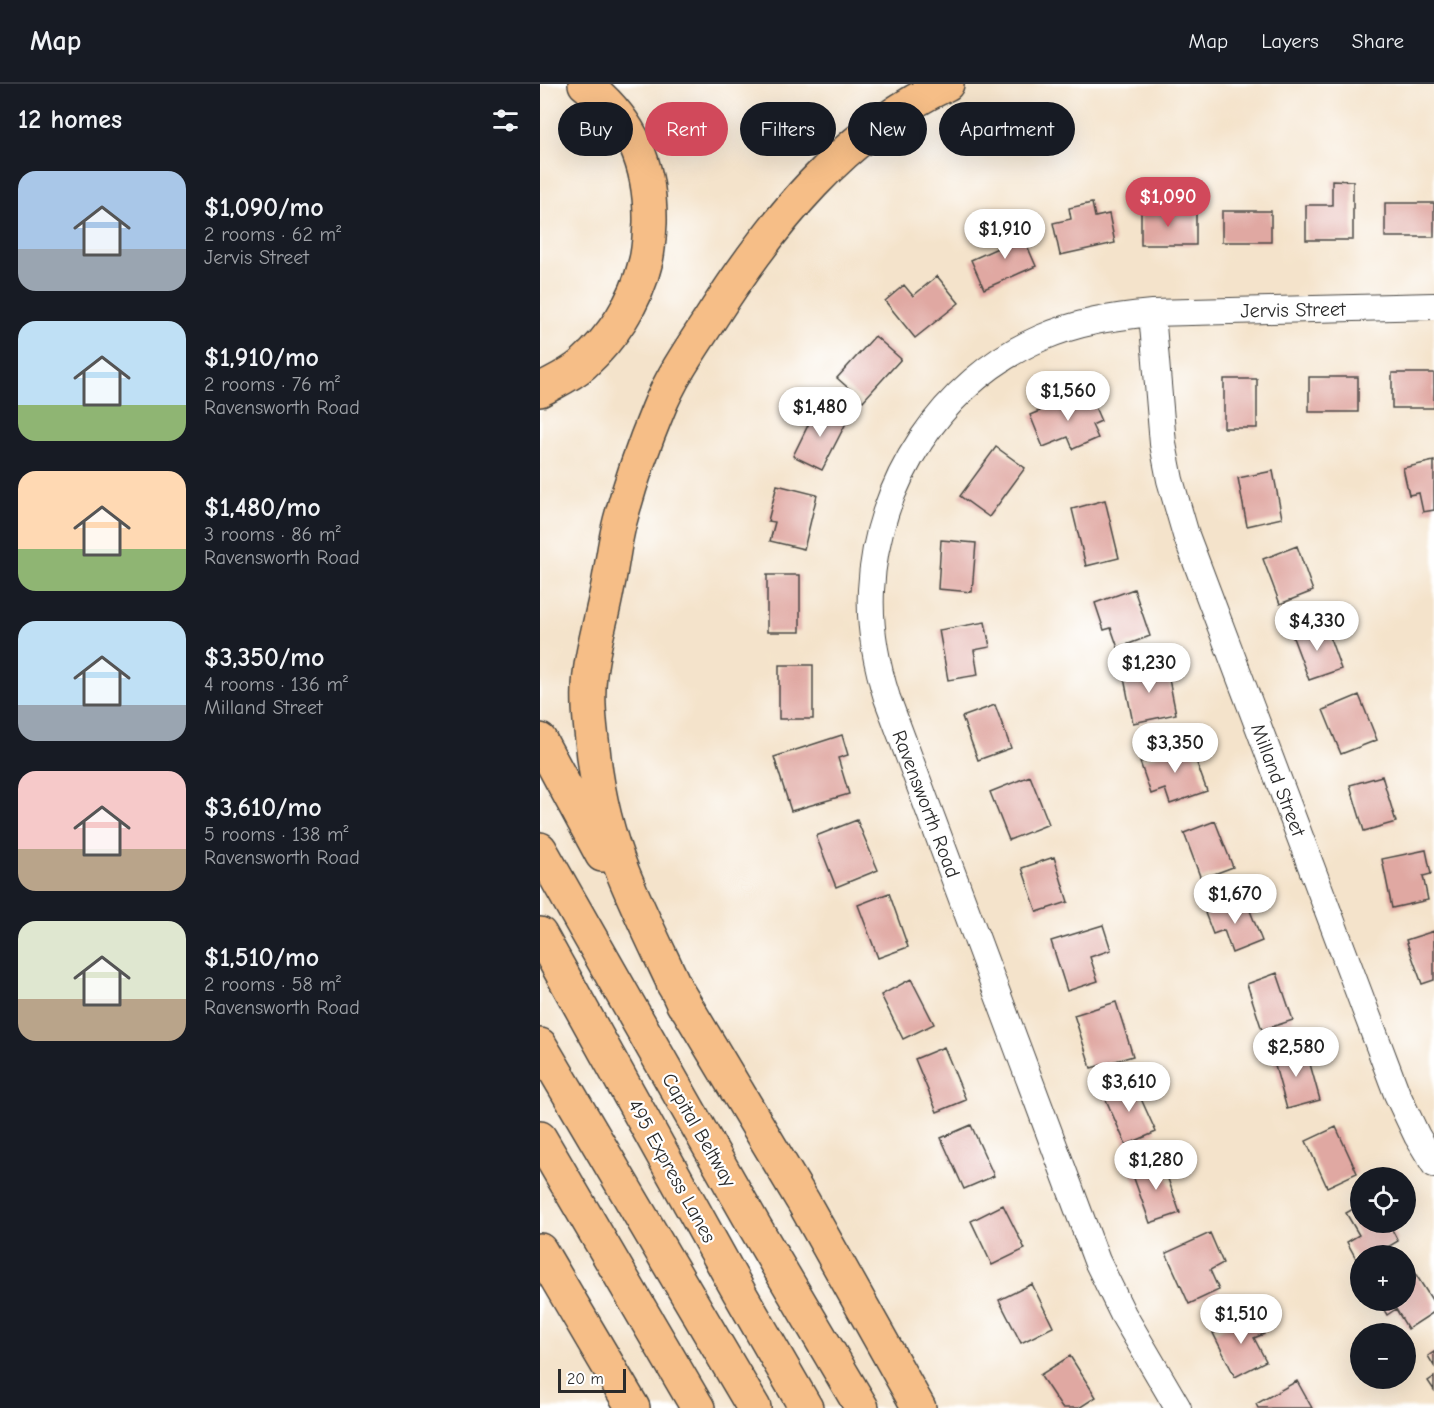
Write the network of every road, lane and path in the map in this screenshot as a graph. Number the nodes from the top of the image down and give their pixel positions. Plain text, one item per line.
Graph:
1 (585, 84) edge
2 (947, 84) edge
3 (1434, 306) edge
4 (1152, 313) junction
5 (540, 390) edge
6 (540, 740) edge
7 (540, 849) edge
8 (540, 933) edge
9 (683, 1004) junction
10 (540, 1044) edge
11 (540, 1138) edge
12 (1434, 1164) edge
13 (540, 1250) edge
14 (633, 1408) edge
15 (699, 1408) edge
16 (754, 1408) edge
17 (806, 1408) edge
18 (862, 1408) edge
19 (919, 1408) edge
20 (1178, 1408) edge

1 - 5 highway
2 - 9 highway
3 - 4 street, Jervis Street
4 - 12 street, Milland Street
4 - 20 street, Ravensworth Road
6 - 9 highway
7 - 18 highway, Capital Beltway
8 - 17 highway, 495 Express Lanes
9 - 19 highway
10 - 16 highway
11 - 15 highway
13 - 14 highway

